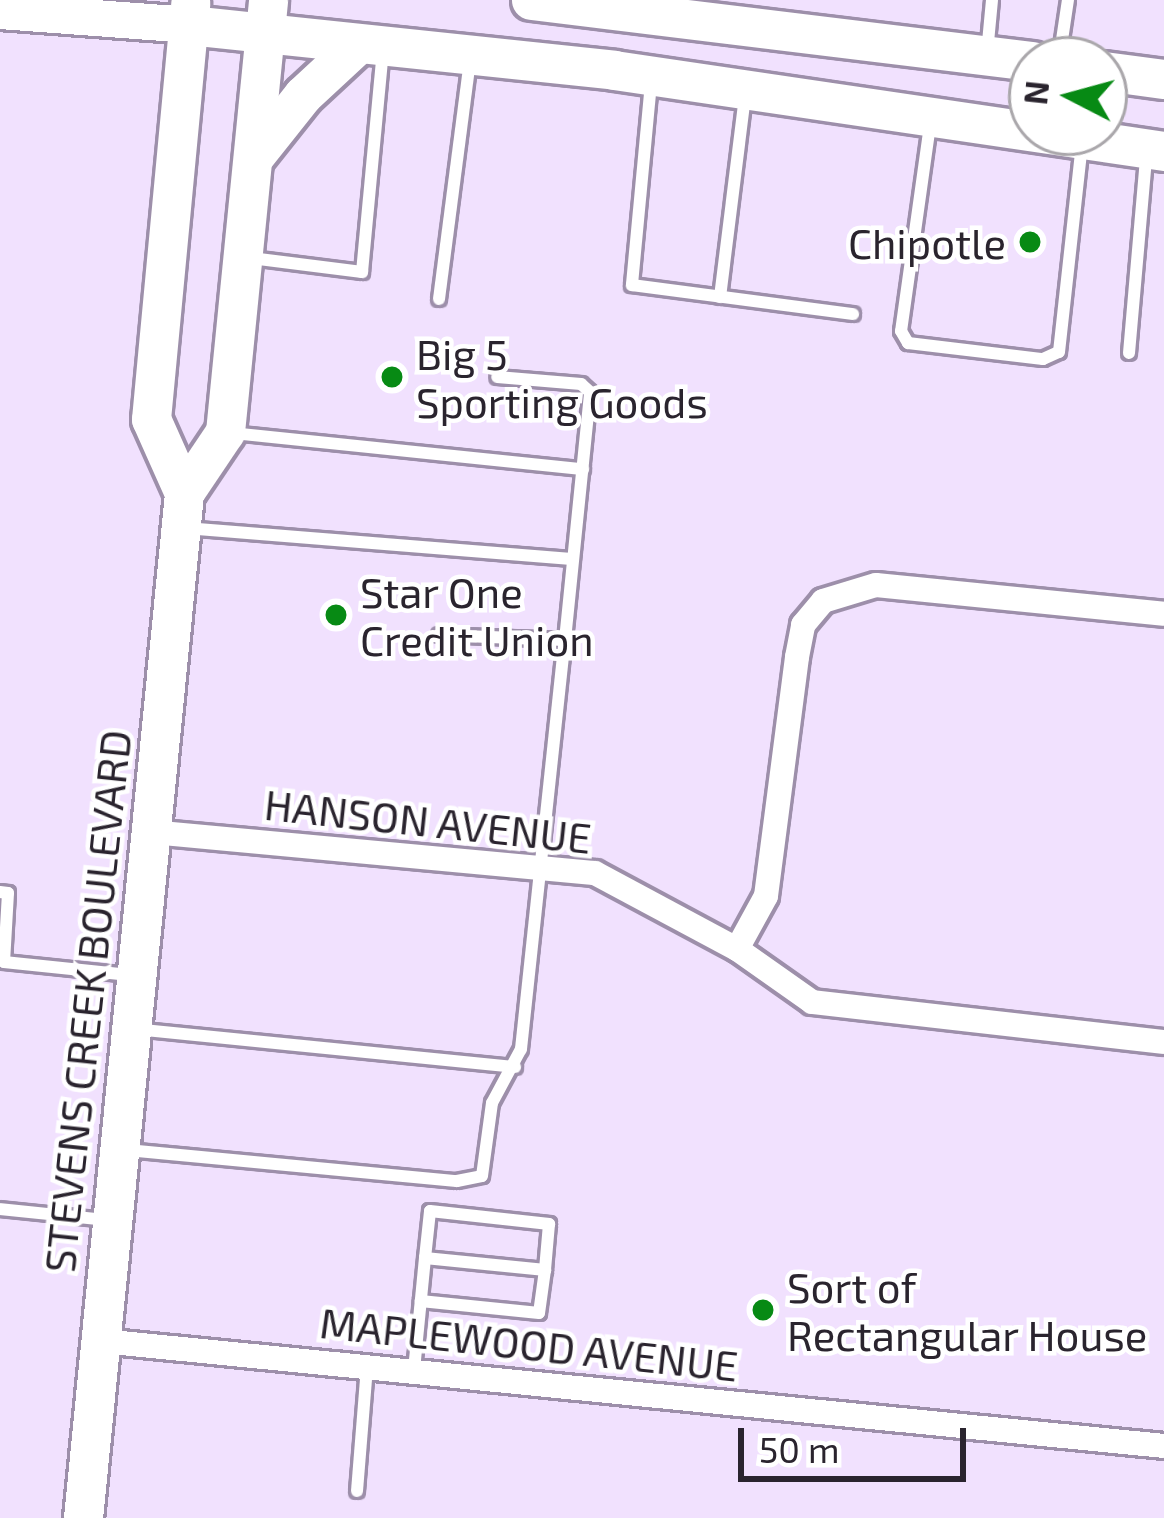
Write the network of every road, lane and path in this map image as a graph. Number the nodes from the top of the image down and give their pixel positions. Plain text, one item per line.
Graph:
1 (531, 0) edge
2 (992, 0) edge
3 (1068, 0) edge
4 (601, 4) edge
5 (0, 10) edge
6 (189, 12) edge
7 (266, 15) edge
8 (1063, 36) edge
9 (371, 45) junction
10 (471, 54) junction
11 (987, 54) junction
12 (1008, 57) edge
13 (1128, 74) edge
14 (652, 76) junction
15 (1164, 79) edge
16 (746, 90) junction
17 (930, 118) junction
18 (1008, 129) edge
19 (1155, 150) edge
20 (1080, 156) edge
21 (253, 158) junction
22 (244, 257) junction
23 (720, 297) junction
24 (439, 299) dead end
25 (853, 314) dead end
26 (1129, 352) dead end
27 (497, 377) dead end
28 (225, 432) junction
29 (583, 469) junction
30 (183, 510) junction
31 (572, 559) junction
32 (1164, 614) edge
33 (439, 635) dead end
34 (565, 640) junction
35 (151, 832) junction
36 (542, 865) junction
37 (0, 892) edge
38 (737, 950) junction
39 (2, 962) edge
40 (136, 976) junction
41 (131, 1028) junction
42 (1164, 1042) edge
43 (515, 1066) junction
44 (120, 1150) junction
45 (0, 1209) edge
46 (113, 1221) junction
47 (425, 1258) junction
48 (545, 1270) junction
49 (421, 1301) junction
50 (100, 1341) junction
51 (367, 1366) junction
52 (414, 1370) junction
53 (1164, 1446) edge
54 (357, 1491) dead end
55 (83, 1518) edge

1 - 4 main road
2 - 11 lane
3 - 8 lane
4 - 11 main road
5 - 6 main road
6 - 7 main road
6 - 30 main road, STEVENS CREEK BOULEVARD
7 - 9 main road
7 - 21 main road, STEVENS CREEK BOULEVARD
9 - 10 main road
9 - 21 main road
9 - 22 lane
10 - 14 main road
10 - 24 lane
11 - 12 main road
13 - 15 main road
14 - 16 main road
14 - 23 lane
16 - 17 main road
16 - 23 lane
17 - 18 main road
17 - 20 lane
19 - 26 lane
21 - 22 main road, STEVENS CREEK BOULEVARD
22 - 28 main road, STEVENS CREEK BOULEVARD
23 - 25 lane
27 - 29 lane
28 - 29 lane
28 - 30 main road, STEVENS CREEK BOULEVARD
29 - 31 lane
30 - 31 lane
30 - 35 main road, STEVENS CREEK BOULEVARD
31 - 34 lane
32 - 38 street
33 - 34 lane
34 - 36 lane
35 - 36 street, HANSON AVENUE
35 - 40 main road, STEVENS CREEK BOULEVARD
36 - 38 street, HANSON AVENUE
36 - 43 lane
37 - 39 lane
38 - 42 street, HANSON AVENUE
39 - 40 lane
40 - 41 main road, STEVENS CREEK BOULEVARD
41 - 43 lane
41 - 44 main road, STEVENS CREEK BOULEVARD
43 - 44 lane
44 - 46 main road, STEVENS CREEK BOULEVARD
45 - 46 lane
46 - 50 main road, STEVENS CREEK BOULEVARD
47 - 48 lane
47 - 48 lane
47 - 49 lane
48 - 49 lane
49 - 52 lane
50 - 51 street, MAPLEWOOD AVENUE
50 - 55 main road, STEVENS CREEK BOULEVARD
51 - 52 street, MAPLEWOOD AVENUE
51 - 54 lane
52 - 53 street, MAPLEWOOD AVENUE

